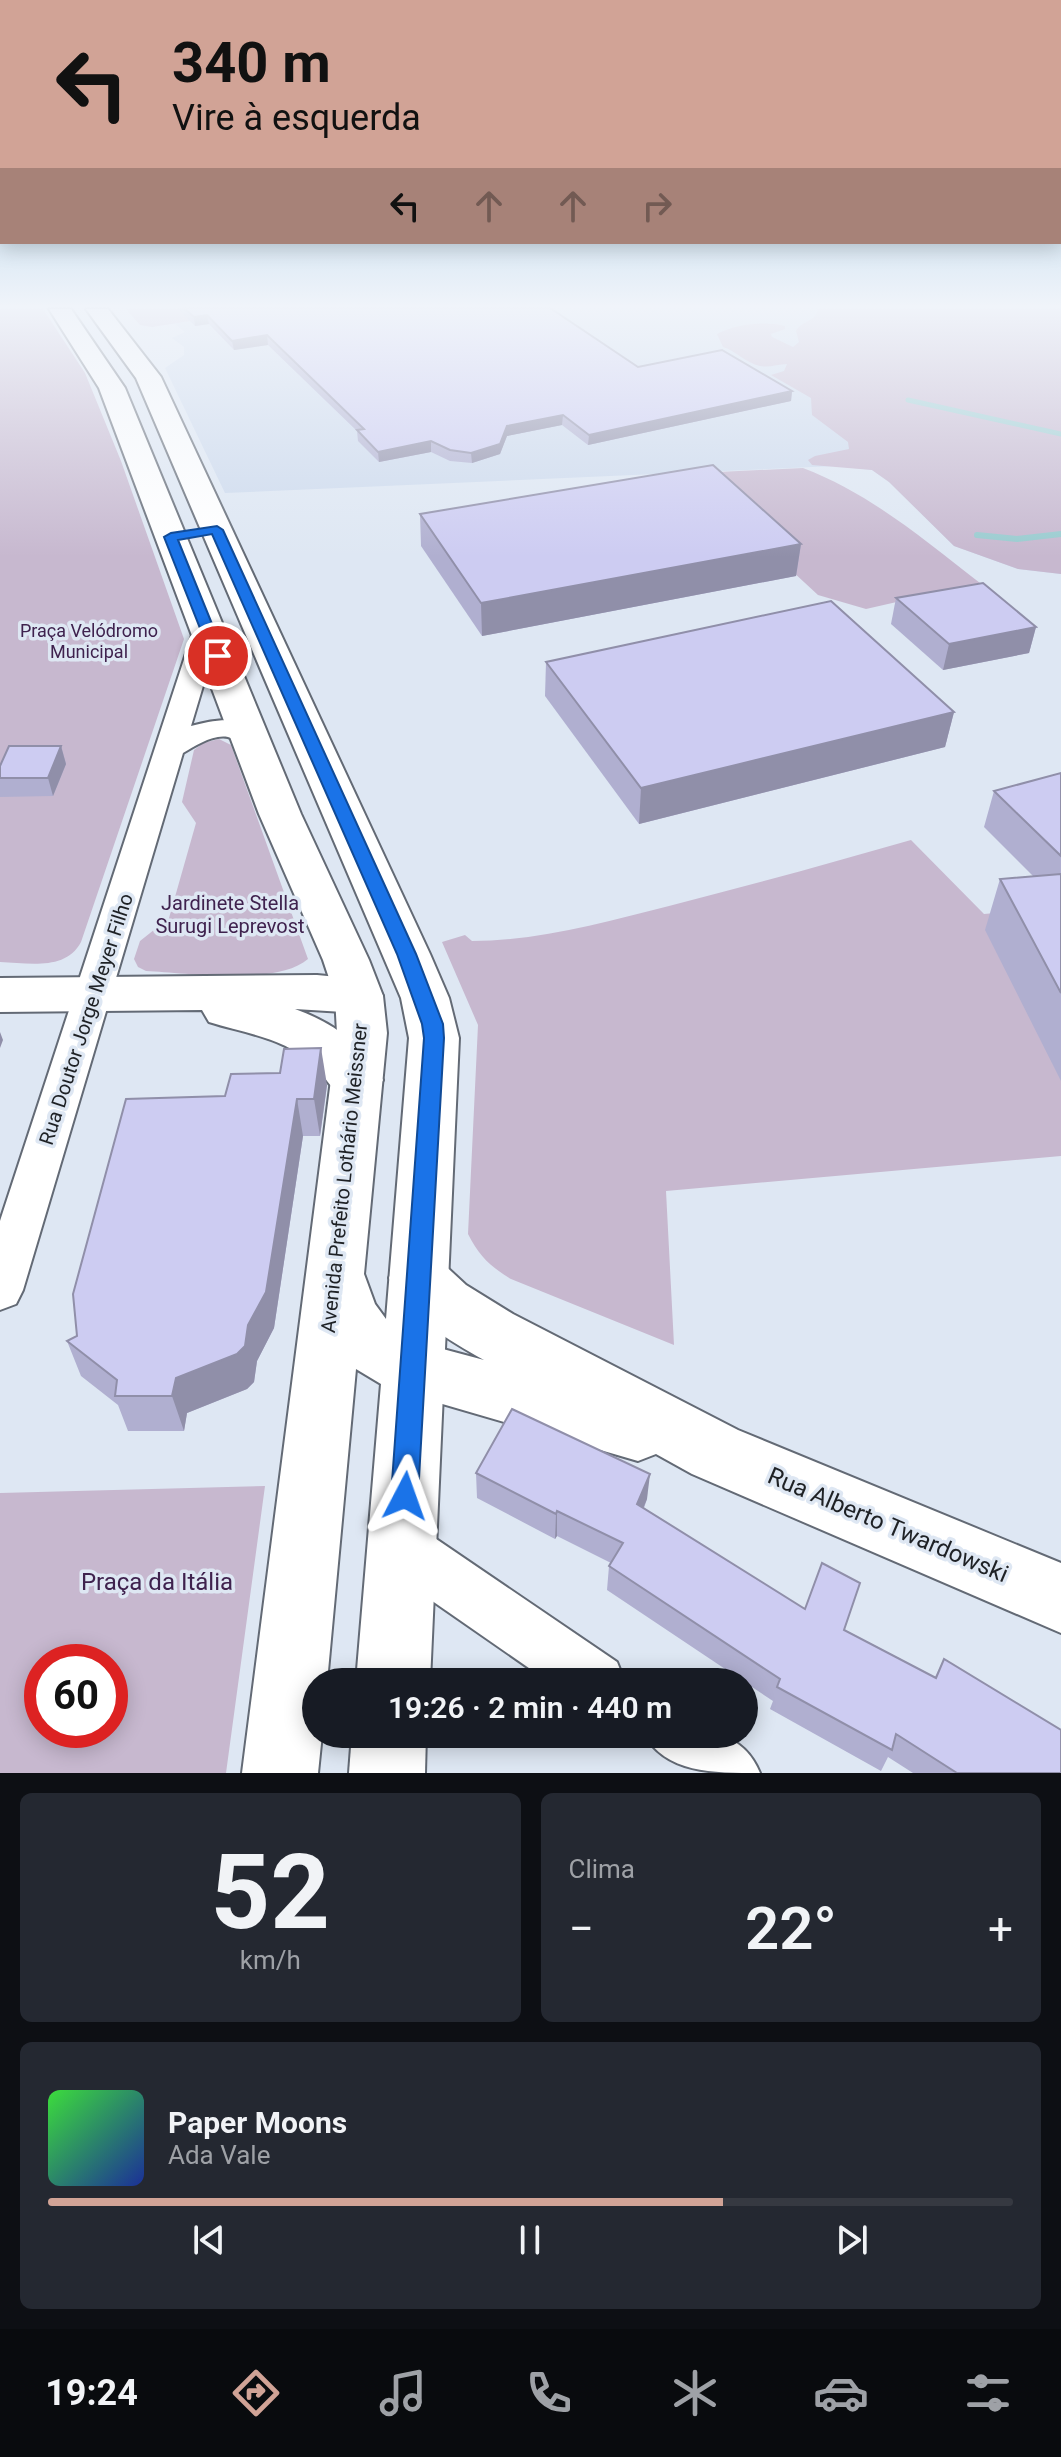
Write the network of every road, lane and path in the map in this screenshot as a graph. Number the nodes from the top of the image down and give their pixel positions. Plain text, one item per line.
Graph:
1 (113, 392) edge
2 (165, 392) edge
3 (217, 530) junction
4 (171, 537) junction
5 (207, 629) junction
6 (250, 737) junction
7 (171, 748) junction
8 (338, 801) junction
9 (280, 814) junction
10 (0, 995) edge
11 (359, 996) junction
12 (93, 997) junction
13 (434, 1038) junction
14 (357, 1080) junction
15 (335, 1272) junction
16 (418, 1278) junction
17 (0, 1290) edge
18 (413, 1369) junction
19 (715, 1452) junction
20 (401, 1547) junction
21 (1061, 1598) edge
22 (394, 1668) edge
23 (577, 1668) edge
24 (388, 1748) edge
25 (693, 1748) edge
26 (280, 1773) edge
27 (387, 1773) edge
28 (730, 1773) edge

1 - 4 main road, Avenida Prefeito Lothário Meissner
2 - 3 main road
3 - 4 main road
3 - 8 main road
4 - 5 main road, Avenida Prefeito Lothário Meissner
5 - 6 main road, Avenida Prefeito Lothário Meissner
5 - 7 street, Rua Doutor Jorge Meyer Filho
6 - 7 street
6 - 9 main road, Avenida Prefeito Lothário Meissner
7 - 12 street, Rua Doutor Jorge Meyer Filho
8 - 9 main road
8 - 13 main road
9 - 11 main road, Avenida Prefeito Lothário Meissner
10 - 12 main road
11 - 12 main road
11 - 13 main road
11 - 14 main road, Avenida Prefeito Lothário Meissner
12 - 14 main road
12 - 17 street, Rua Doutor Jorge Meyer Filho
13 - 16 main road
14 - 15 main road, Avenida Prefeito Lothário Meissner
15 - 18 main road, Rua Alberto Twardowski
15 - 26 main road, Avenida Prefeito Lothário Meissner
16 - 18 main road
16 - 19 main road, Rua Alberto Twardowski
18 - 19 main road, Rua Alberto Twardowski
18 - 20 main road
19 - 21 main road, Rua Alberto Twardowski
20 - 22 main road
20 - 23 street
24 - 27 main road
25 - 28 street

